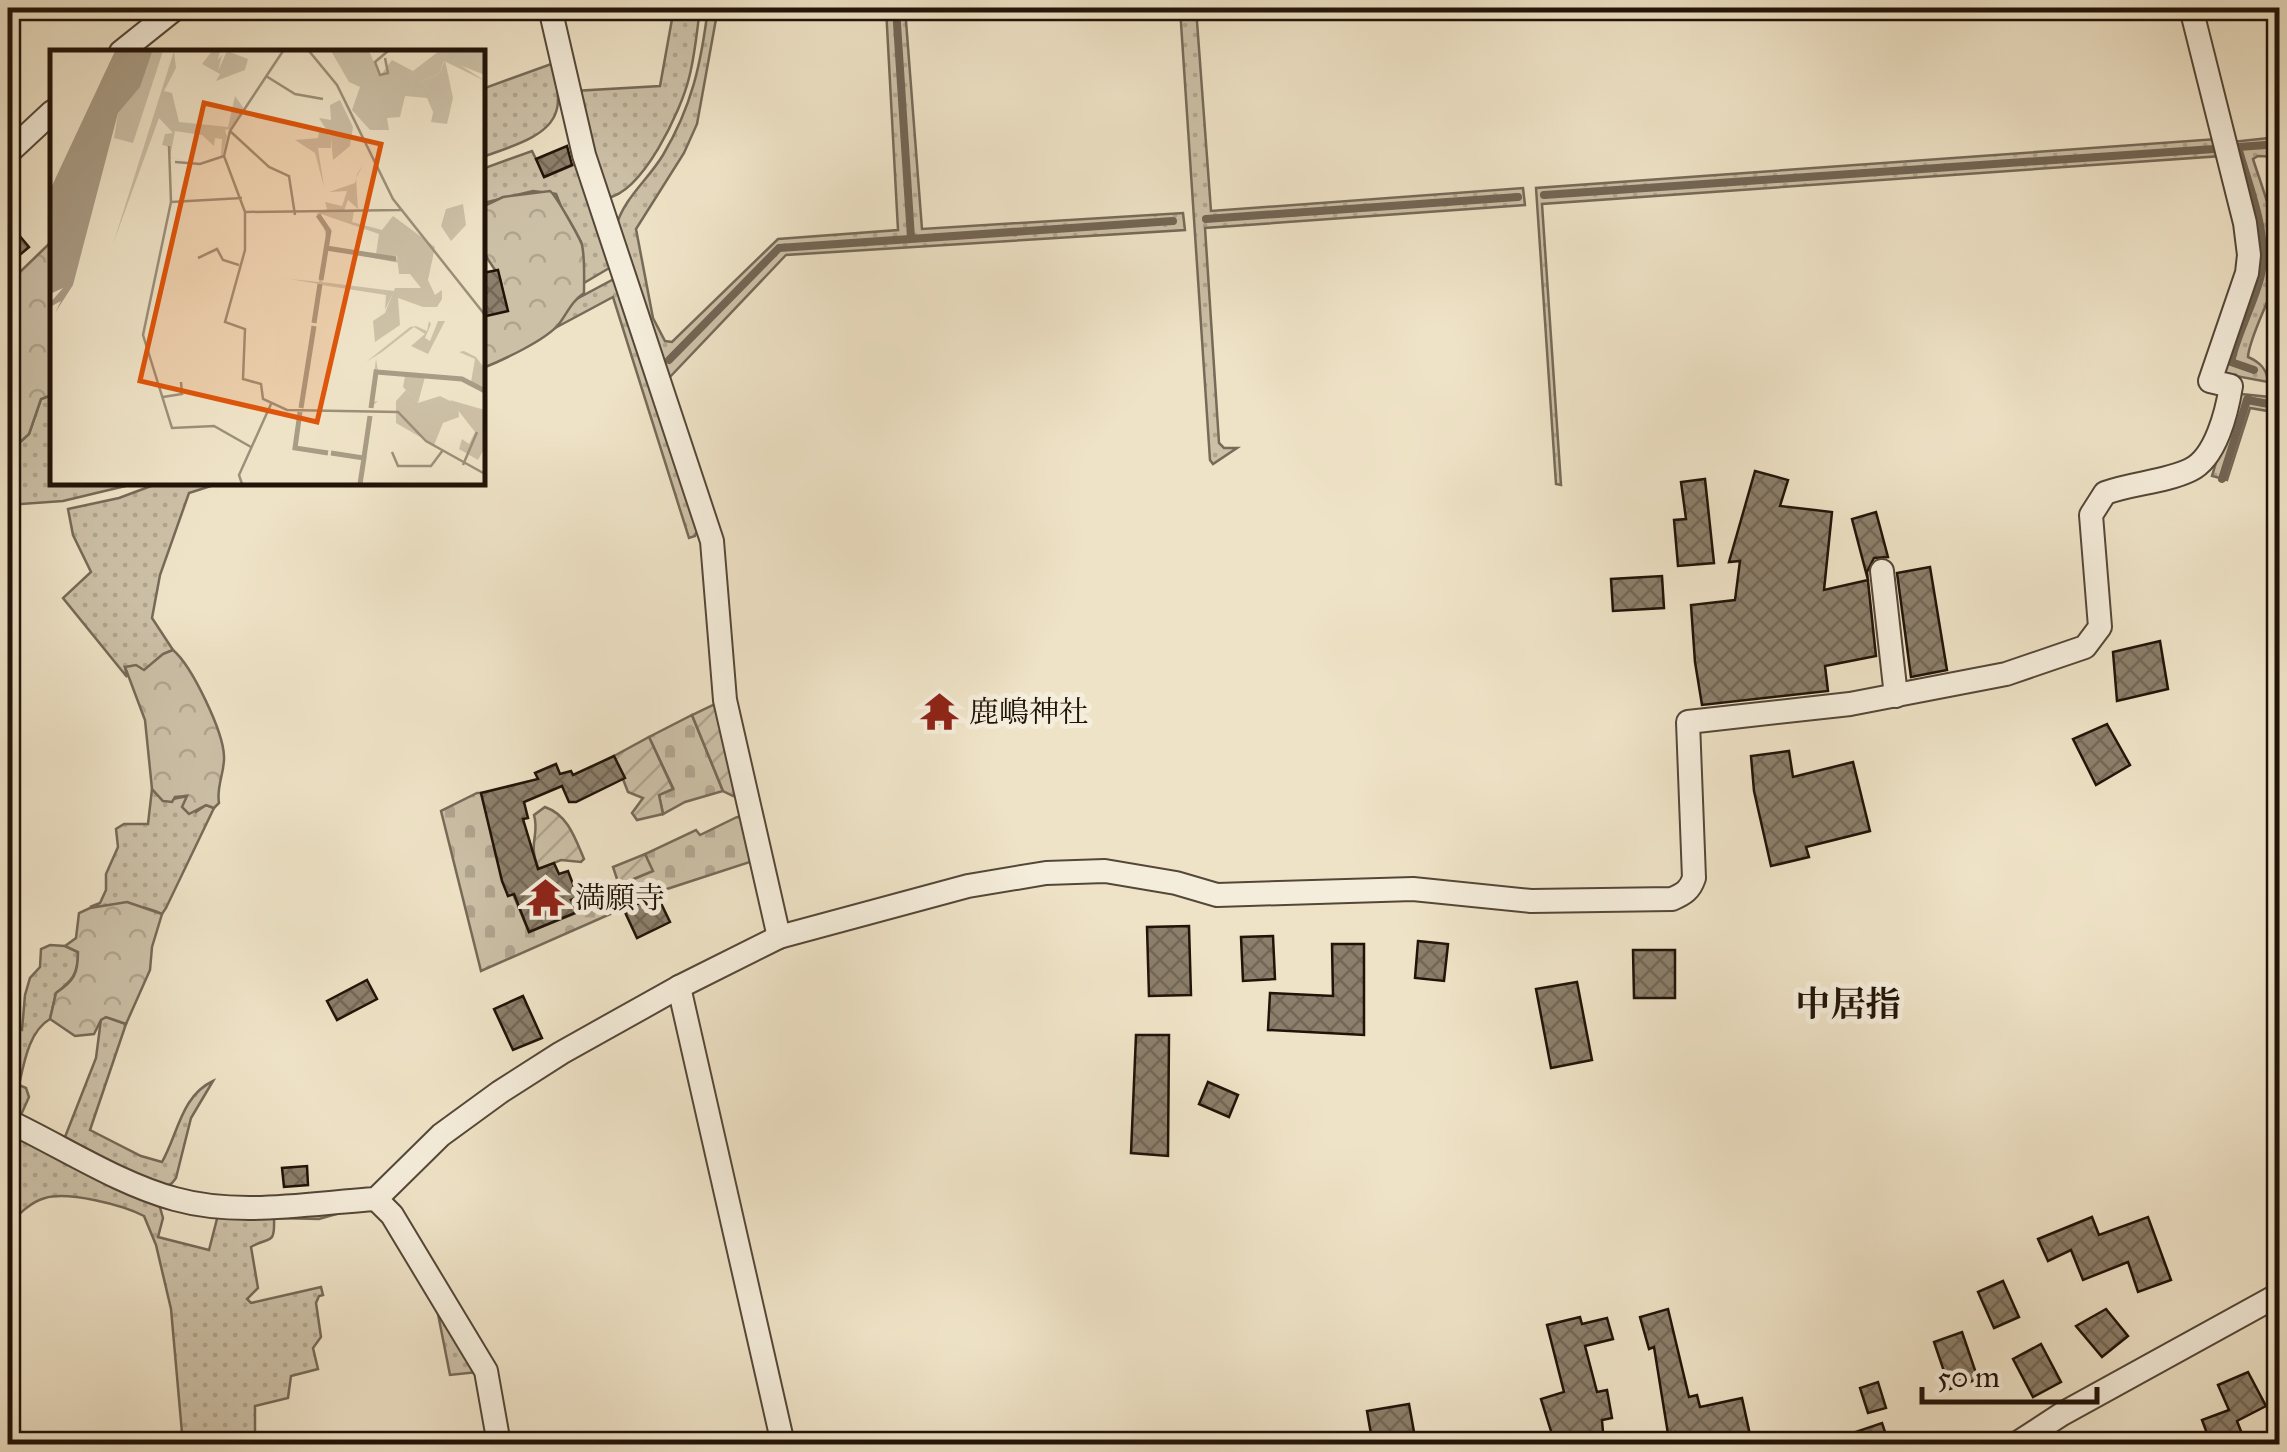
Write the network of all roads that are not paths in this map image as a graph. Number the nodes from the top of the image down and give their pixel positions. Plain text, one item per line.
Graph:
1 (176, 8) edge
2 (550, 8) edge
3 (2190, 8) edge
4 (124, 50) edge
5 (50, 114) edge
6 (8, 154) edge
7 (1882, 571) dead end
8 (1896, 696) junction
9 (779, 938) junction
10 (679, 987) junction
11 (8, 1121) edge
12 (376, 1199) junction
13 (2280, 1294) edge
14 (499, 1444) edge
15 (783, 1444) edge
16 (2016, 1444) edge

1 - 4 street
2 - 9 street
3 - 8 street
5 - 6 street
7 - 8 street
8 - 9 street
9 - 10 street
10 - 12 street
10 - 15 street
11 - 12 street
12 - 14 street
13 - 16 street

